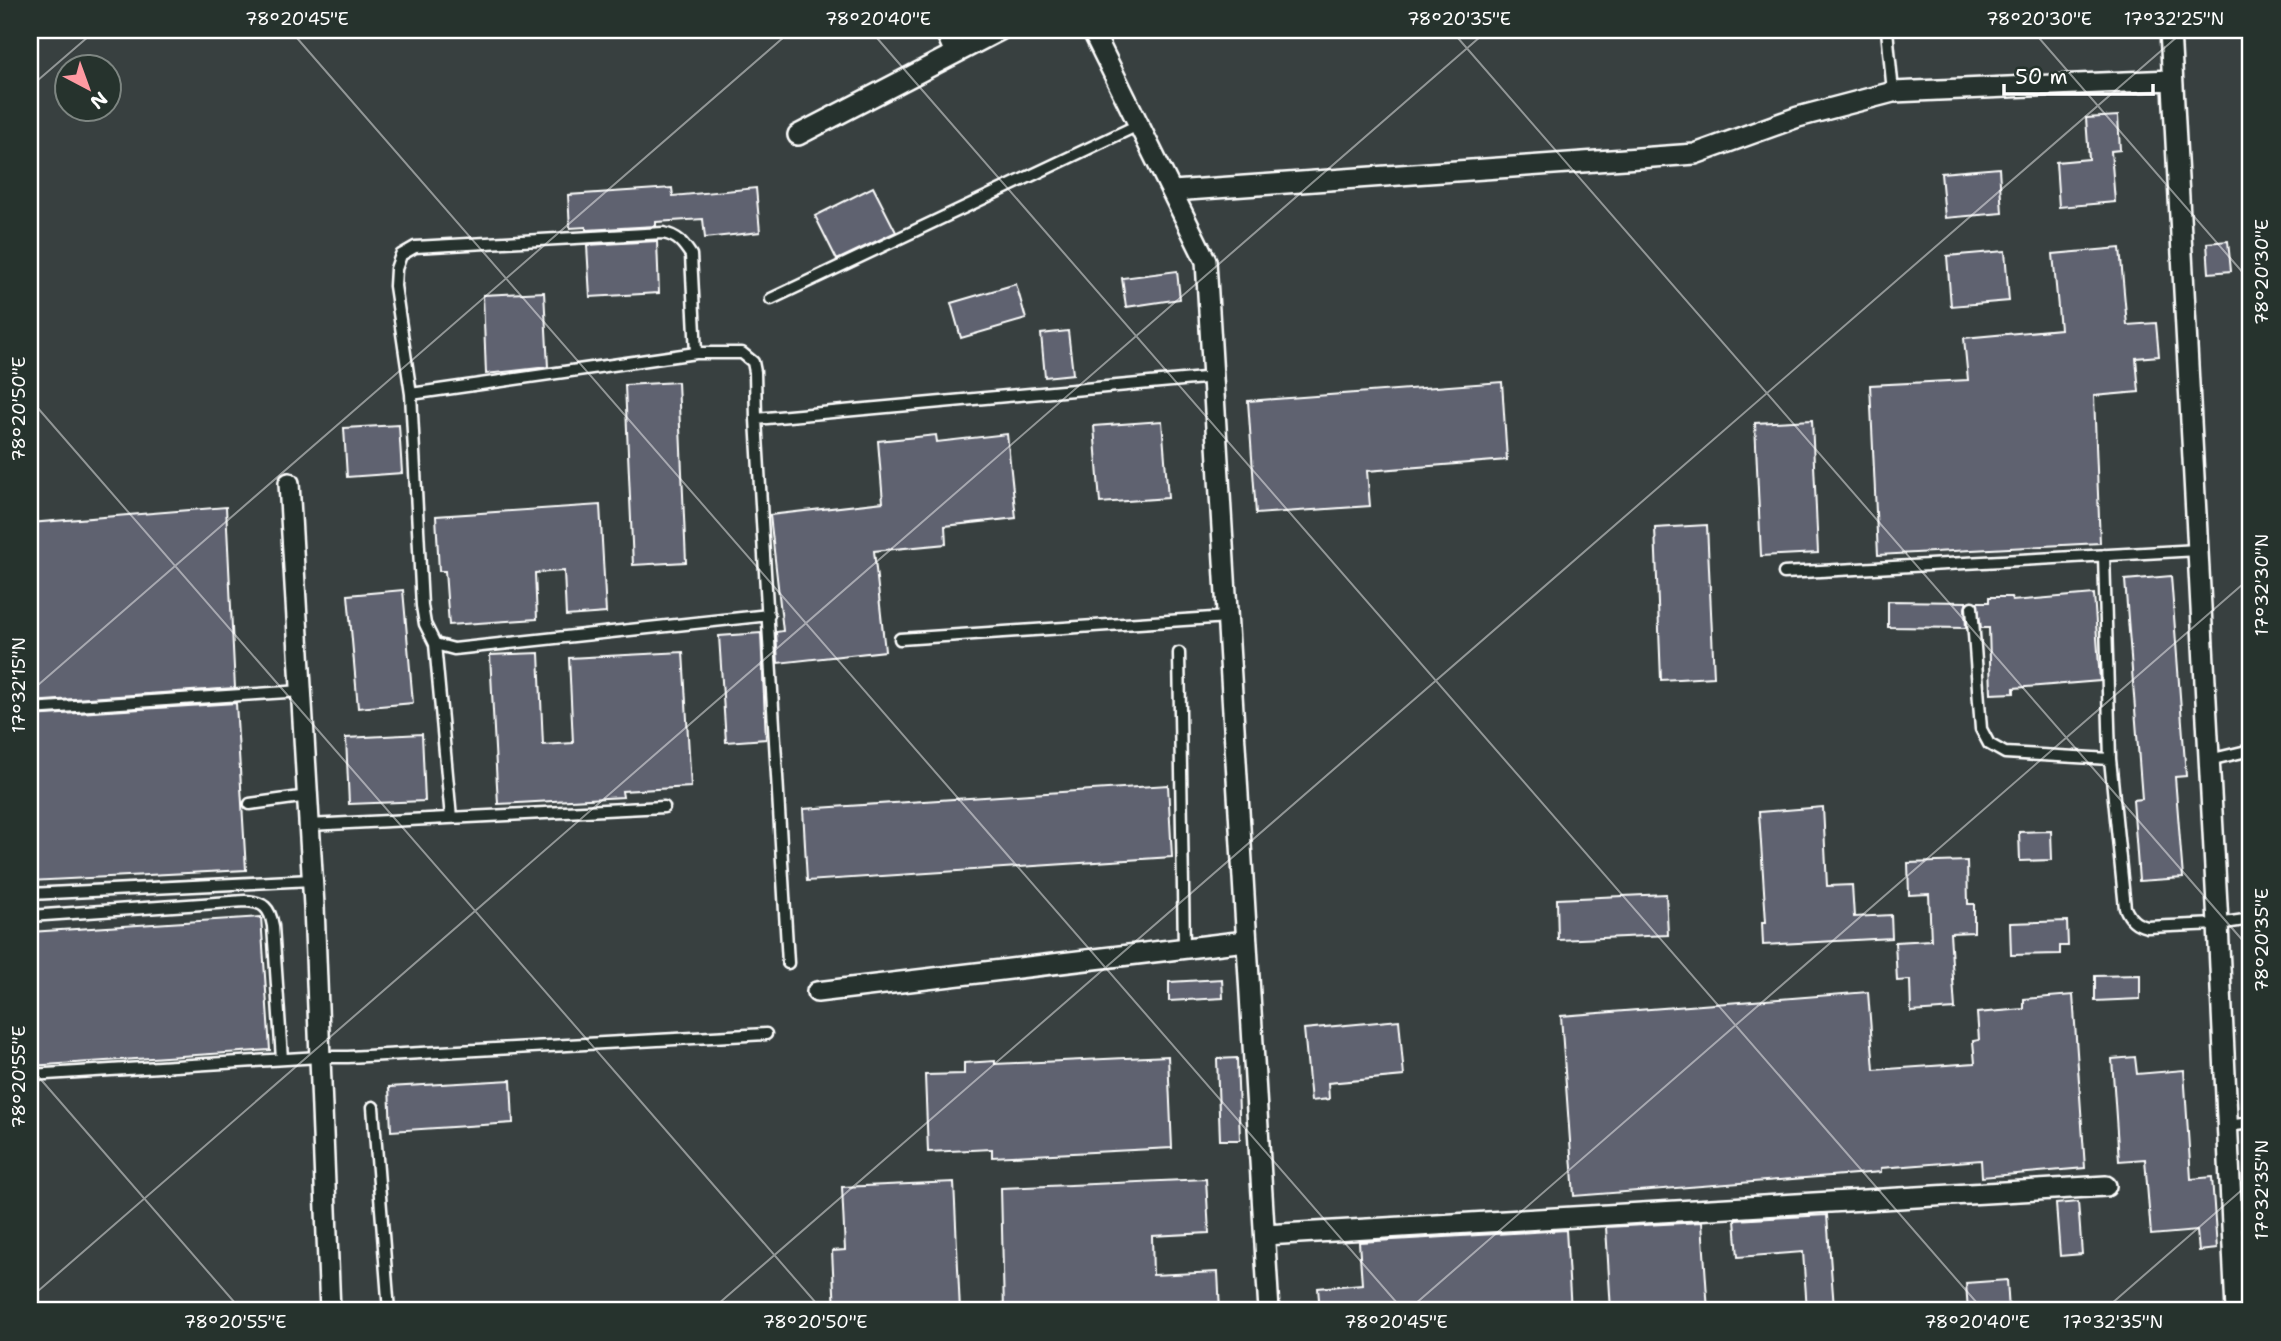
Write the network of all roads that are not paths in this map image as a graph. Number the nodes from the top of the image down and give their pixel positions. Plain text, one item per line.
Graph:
1 (945, 30) edge
2 (1000, 30) edge
3 (1092, 30) edge
4 (1887, 30) edge
5 (2170, 30) edge
6 (956, 53) junction
7 (2172, 80) junction
8 (1894, 92) junction
9 (1138, 125) junction
10 (798, 135) dead end
11 (1172, 191) junction
12 (771, 299) dead end
13 (696, 353) junction
14 (1215, 377) junction
15 (411, 394) junction
16 (756, 419) junction
17 (289, 483) dead end
18 (2198, 550) junction
19 (2104, 555) junction
20 (1784, 573) dead end
21 (1972, 607) dead end
22 (769, 615) junction
23 (1227, 617) junction
24 (900, 639) dead end
25 (435, 644) junction
26 (1179, 653) dead end
27 (302, 691) junction
28 (30, 709) edge
29 (2251, 750) edge
30 (2110, 760) junction
31 (2209, 760) junction
32 (307, 796) junction
33 (250, 804) dead end
34 (664, 807) dead end
35 (450, 818) junction
36 (309, 825) junction
37 (312, 880) junction
38 (30, 894) edge
39 (30, 915) edge
40 (2251, 919) edge
41 (2218, 924) junction
42 (1246, 941) junction
43 (1184, 947) junction
44 (788, 963) dead end
45 (817, 992) dead end
46 (766, 1034) dead end
47 (319, 1056) junction
48 (282, 1059) junction
49 (30, 1075) edge
50 (373, 1107) dead end
51 (2251, 1123) edge
52 (2227, 1126) junction
53 (2106, 1186) dead end
54 (1265, 1235) junction
55 (330, 1311) edge
56 (389, 1311) edge
57 (1269, 1311) edge
58 (2236, 1311) edge

1 - 6 street
2 - 6 street
3 - 9 street
4 - 8 lane
5 - 7 street
6 - 10 street
7 - 8 street
7 - 18 street
8 - 11 street
9 - 11 street
9 - 12 lane
11 - 14 street
13 - 15 lane
13 - 15 lane
13 - 16 lane
14 - 16 lane
14 - 23 street
15 - 25 lane
16 - 22 lane
17 - 27 street
18 - 19 lane
18 - 31 street
19 - 20 lane
19 - 30 lane
21 - 30 lane
22 - 25 lane
22 - 44 lane
23 - 24 lane
23 - 42 street
25 - 35 lane
26 - 43 lane
27 - 28 lane
27 - 32 street
29 - 31 lane
30 - 41 lane
31 - 41 street
32 - 33 lane
32 - 36 street
34 - 35 lane
35 - 36 lane
36 - 37 street
37 - 38 lane
37 - 47 street
39 - 48 lane
40 - 41 lane
41 - 52 street
42 - 43 street
42 - 54 street
43 - 45 street
46 - 47 lane
47 - 48 lane
47 - 55 street
48 - 49 lane
50 - 56 lane
51 - 52 lane
52 - 58 street
53 - 54 street
54 - 57 street

